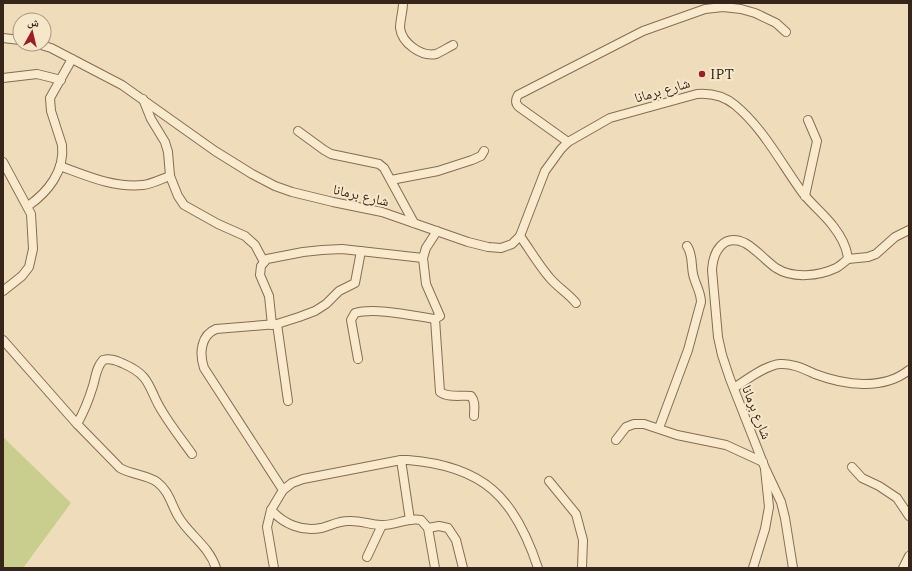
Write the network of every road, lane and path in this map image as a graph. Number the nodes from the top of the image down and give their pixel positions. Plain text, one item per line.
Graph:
1 (403, 3) edge
2 (716, 5) edge
3 (786, 32) dead end
4 (453, 45) dead end
5 (52, 49) edge
6 (72, 59) junction
7 (3, 78) edge
8 (61, 80) junction
9 (143, 99) junction
10 (808, 120) dead end
11 (298, 131) dead end
12 (568, 142) junction
13 (484, 151) dead end
14 (3, 162) edge
15 (60, 166) junction
16 (170, 176) junction
17 (391, 180) junction
18 (805, 196) junction
19 (28, 206) junction
20 (414, 222) junction
21 (909, 230) edge
22 (437, 231) junction
23 (520, 236) junction
24 (687, 246) dead end
25 (361, 251) junction
26 (423, 258) junction
27 (848, 259) junction
28 (264, 262) junction
29 (714, 285) junction
30 (3, 292) edge
31 (701, 295) junction
32 (576, 303) dead end
33 (435, 319) junction
34 (274, 324) junction
35 (3, 340) edge
36 (358, 359) dead end
37 (909, 370) edge
38 (734, 388) junction
39 (288, 401) dead end
40 (474, 416) dead end
41 (77, 424) junction
42 (659, 428) junction
43 (616, 440) dead end
44 (192, 454) dead end
45 (401, 460) junction
46 (764, 465) junction
47 (852, 467) dead end
48 (548, 481) dead end
49 (283, 490) junction
50 (271, 510) junction
51 (909, 516) edge
52 (410, 520) junction
53 (382, 525) junction
54 (428, 528) junction
55 (909, 556) edge
56 (367, 557) dead end
57 (909, 565) edge
58 (216, 568) edge
59 (274, 568) edge
60 (435, 568) edge
61 (463, 568) edge
62 (538, 568) edge
63 (582, 568) edge
64 (753, 568) edge
65 (793, 568) edge
66 (904, 568) edge
67 (908, 568) edge

1 - 4 street
2 - 3 street
2 - 12 street
5 - 6 street, شارع برمانا
6 - 8 street
6 - 9 street, شارع برمانا
7 - 8 street
8 - 15 street
9 - 16 street
9 - 20 street, شارع برمانا
10 - 18 street
11 - 17 street
12 - 18 street, شارع برمانا
12 - 23 street, شارع برمانا
13 - 17 street
14 - 19 street
15 - 16 street
15 - 19 street
16 - 28 street
17 - 20 street
18 - 27 street, شارع برمانا
19 - 30 street
20 - 22 street, شارع برمانا
21 - 27 street
22 - 23 street, شارع برمانا
22 - 26 street
23 - 32 street
24 - 31 street
25 - 26 street
25 - 28 street
25 - 34 street
26 - 33 street
27 - 29 street, شارع برمانا
28 - 34 street
29 - 31 street
29 - 38 street, شارع برمانا
31 - 42 street
33 - 36 street
33 - 40 street
34 - 39 street
34 - 49 street
35 - 41 street
37 - 38 street
38 - 46 street, شارع برمانا
41 - 44 street
41 - 58 street
42 - 43 street
42 - 46 street
45 - 49 street
45 - 52 street
45 - 62 street
46 - 64 street
46 - 65 street, شارع برمانا
47 - 51 street
48 - 63 street
49 - 50 street
50 - 53 street
50 - 59 street
52 - 53 street
52 - 54 street
53 - 56 street
54 - 60 street
54 - 61 street
55 - 66 street
57 - 67 street

